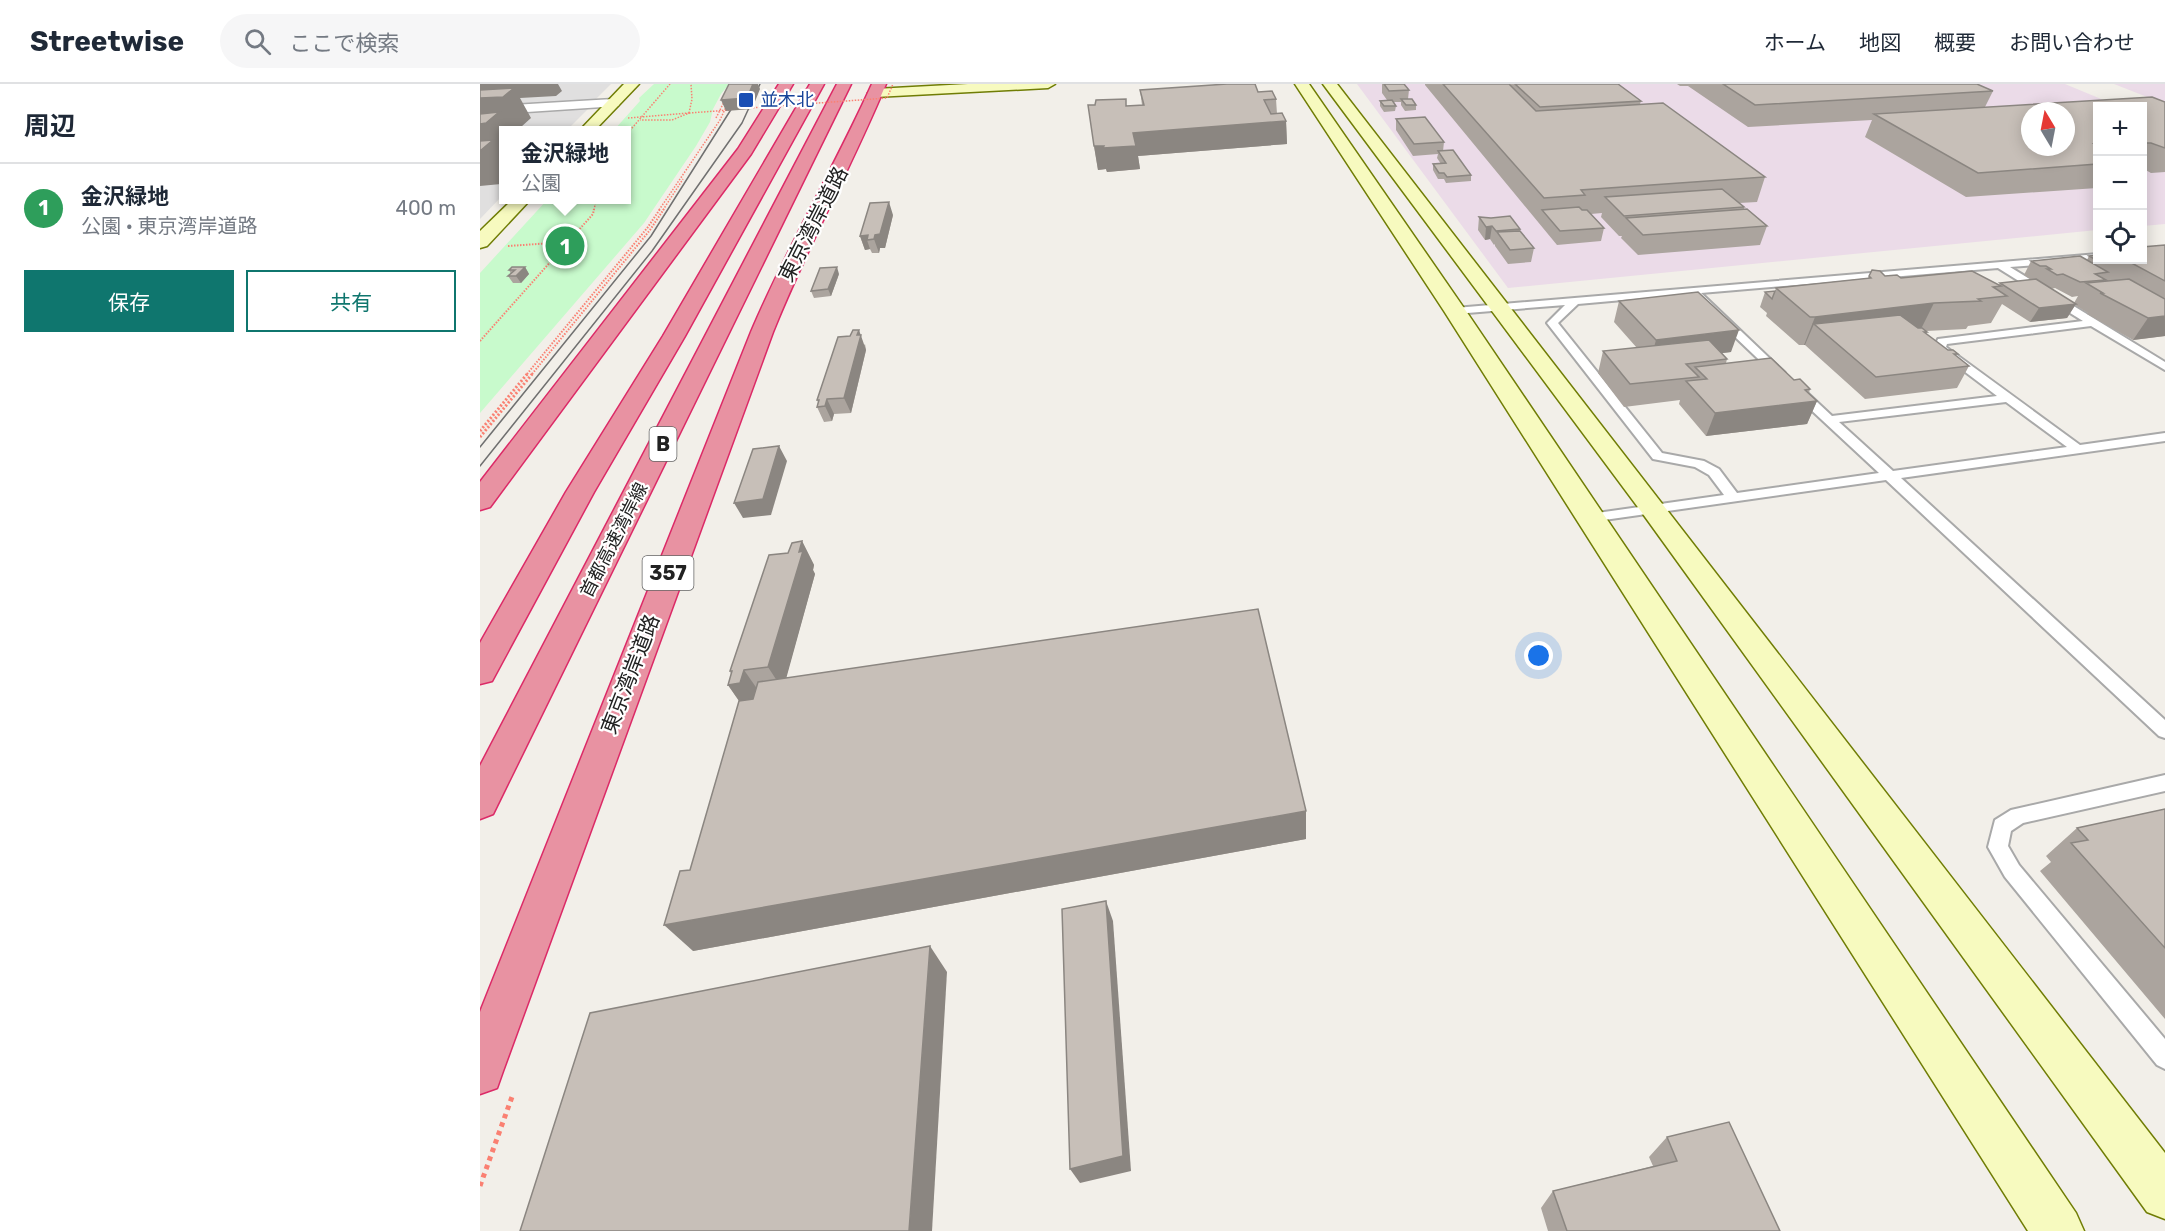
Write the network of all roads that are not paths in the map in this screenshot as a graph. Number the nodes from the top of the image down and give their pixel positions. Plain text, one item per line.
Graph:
1 (632, 84) edge
2 (786, 84) edge
3 (817, 84) edge
4 (844, 84) edge
5 (1048, 84) edge
6 (1302, 84) edge
7 (1330, 84) edge
8 (882, 86) edge
9 (613, 103) junction
10 (480, 111) edge
11 (591, 126) edge
12 (517, 204) edge
13 (480, 242) edge
14 (2093, 256) edge
15 (1999, 266) junction
16 (1691, 290) junction
17 (1576, 300) junction
18 (1500, 307) junction
19 (1455, 311) junction
20 (2093, 323) junction
21 (2165, 367) edge
22 (2007, 398) junction
23 (1829, 420) junction
24 (2165, 437) edge
25 (2079, 450) junction
26 (1889, 476) junction
27 (580, 492) junction
28 (1733, 496) junction
29 (480, 501) edge
30 (1653, 508) junction
31 (1590, 518) junction
32 (480, 633) edge
33 (480, 672) edge
34 (2165, 731) edge
35 (2165, 783) edge
36 (480, 803) edge
37 (2165, 1058) edge
38 (480, 1071) edge
39 (2165, 1194) edge
40 (2058, 1231) edge

1 - 9 street
2 - 29 highway
3 - 27 highway, B
4 - 36 highway, 首都高速湾岸線 / B
5 - 8 street
6 - 19 street
7 - 18 street
8 - 38 highway, 東京湾岸道路 / 357
9 - 10 street
9 - 11 street
12 - 13 street
14 - 15 lane
15 - 16 lane
15 - 20 lane
16 - 17 lane
16 - 23 lane
17 - 18 lane
17 - 28 lane
18 - 19 lane
18 - 30 street
19 - 31 street
20 - 21 lane
20 - 22 lane
22 - 23 lane
22 - 25 lane
23 - 26 lane
24 - 25 lane
25 - 26 lane
26 - 28 lane
26 - 34 lane
27 - 32 highway, B
27 - 33 highway
28 - 30 lane
30 - 31 lane
30 - 39 street
31 - 40 street
35 - 37 lane

